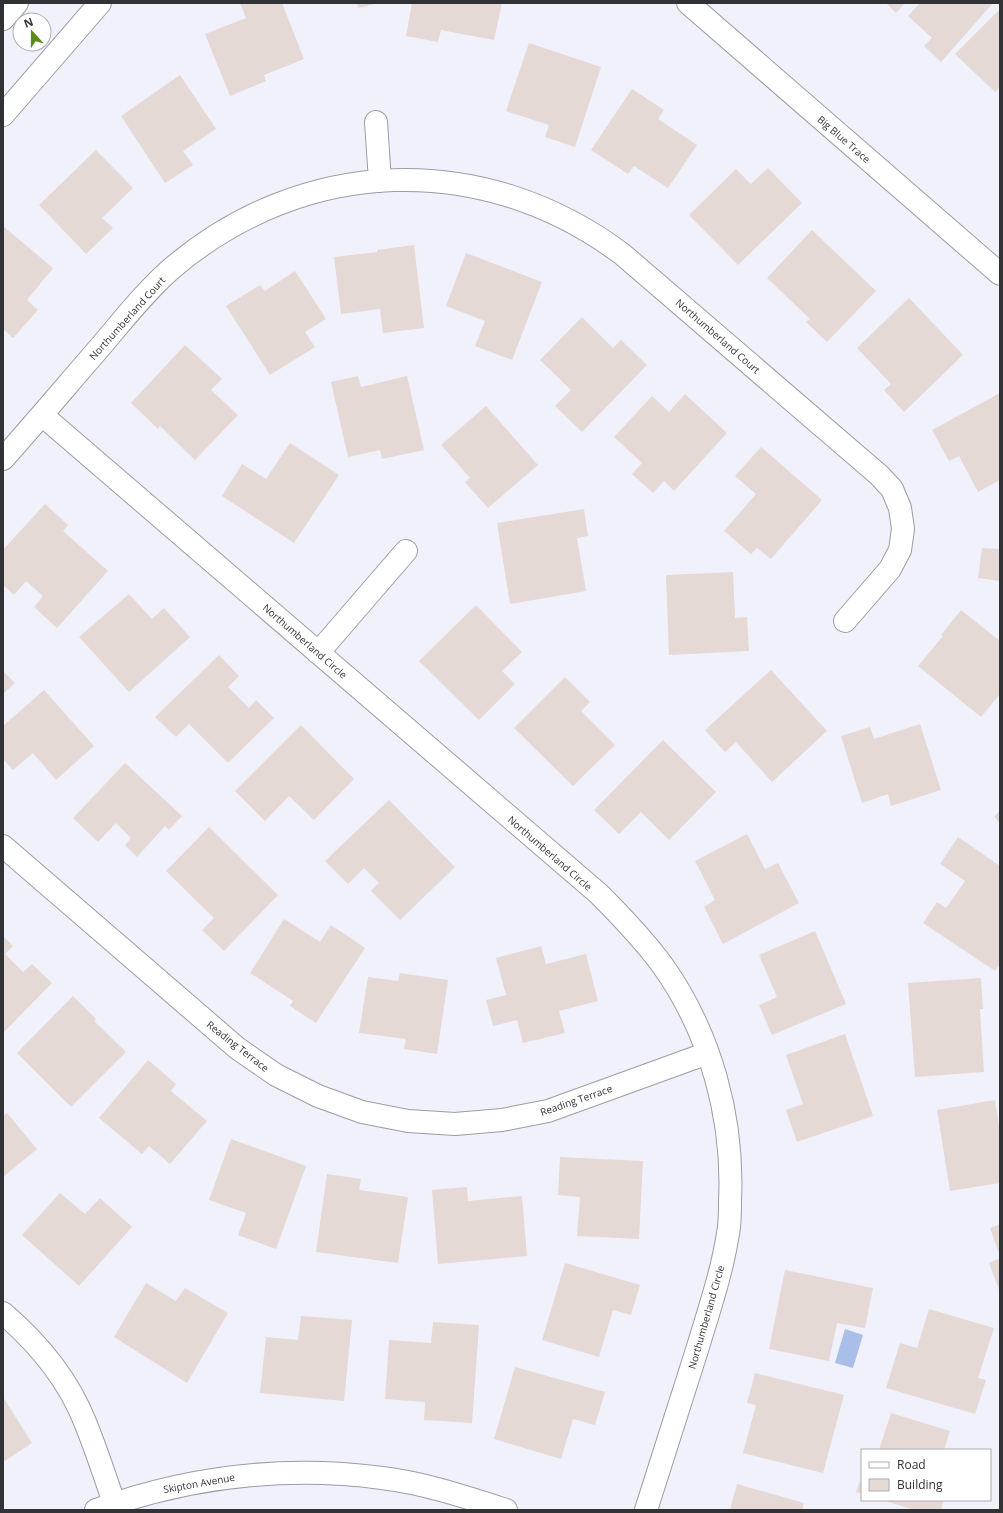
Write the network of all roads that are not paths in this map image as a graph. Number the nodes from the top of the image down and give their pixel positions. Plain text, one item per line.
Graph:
1 (17, 3) edge
2 (100, 3) edge
3 (688, 3) edge
4 (3, 19) edge
5 (3, 115) edge
6 (376, 122) dead end
7 (380, 181) junction
8 (1000, 274) edge
9 (42, 414) junction
10 (3, 459) edge
11 (406, 552) dead end
12 (845, 621) dead end
13 (318, 653) junction
14 (3, 846) edge
15 (708, 1053) junction
16 (3, 1313) edge
17 (105, 1507) edge
18 (506, 1510) edge
19 (646, 1510) edge

1 - 4 street
2 - 5 street
3 - 8 street, Big Blue Trace
6 - 7 street
7 - 9 street, Northumberland Court
7 - 12 street, Northumberland Court
9 - 10 street
9 - 13 street, Northumberland Circle
11 - 13 street
13 - 15 street, Northumberland Circle
14 - 15 street, Reading Terrace
15 - 19 street, Northumberland Circle
16 - 17 street, Skipton Avenue
17 - 18 street, Skipton Avenue

